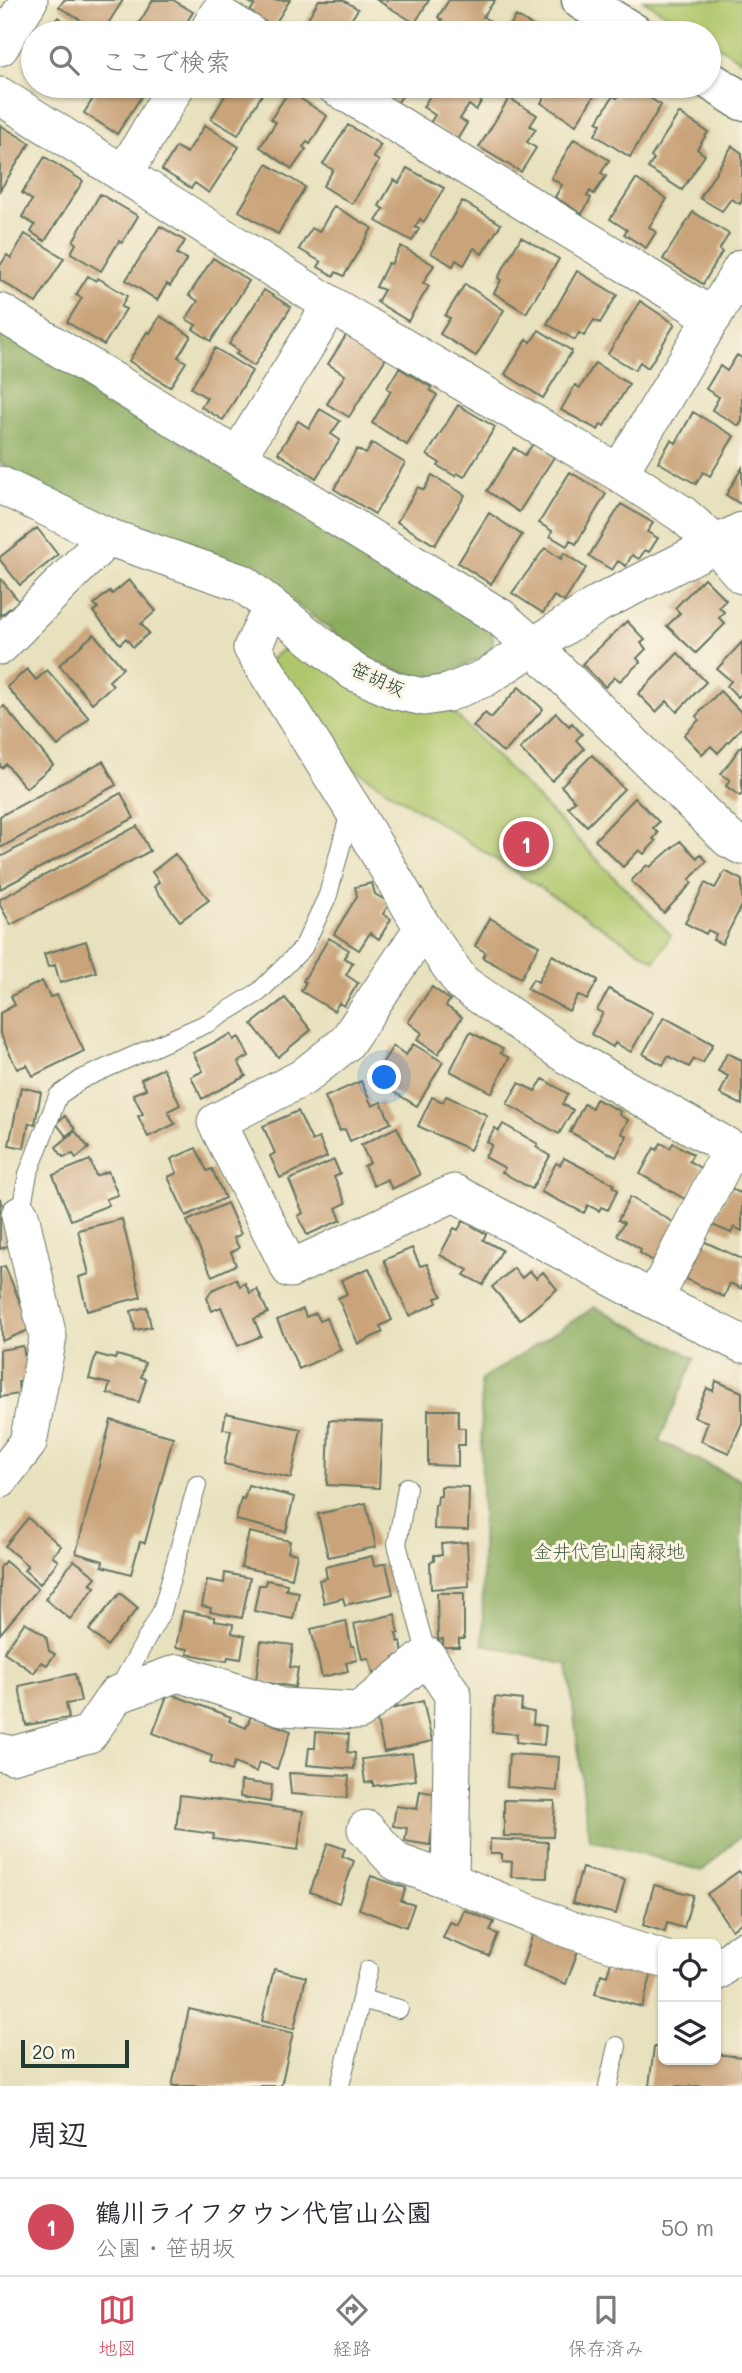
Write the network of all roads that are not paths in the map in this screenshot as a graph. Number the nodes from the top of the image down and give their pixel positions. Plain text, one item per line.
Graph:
1 (29, 0) edge
2 (595, 4) edge
3 (214, 21) edge
4 (228, 21) edge
5 (618, 21) edge
6 (0, 47) edge
7 (721, 88) edge
8 (0, 96) edge
9 (169, 98) edge
10 (355, 98) edge
11 (742, 101) edge
12 (124, 174) junction
13 (742, 268) edge
14 (331, 305) junction
15 (0, 312) edge
16 (713, 317) junction
17 (238, 456) junction
18 (619, 473) junction
19 (0, 485) edge
20 (108, 537) junction
21 (729, 538) edge
22 (742, 575) edge
23 (272, 607) junction
24 (0, 646) edge
25 (533, 646) junction
26 (351, 806) junction
27 (742, 846) edge
28 (423, 928) junction
29 (736, 1152) edge
30 (20, 1215) joint
31 (654, 1300) junction
32 (742, 1344) edge
33 (0, 1479) edge
34 (197, 1485) dead end
35 (407, 1487) dead end
36 (427, 1656) junction
37 (116, 1695) junction
38 (0, 1752) edge
39 (366, 1829) dead end
40 (450, 1881) junction
41 (742, 1950) edge
42 (658, 1957) edge
43 (721, 1969) edge
44 (368, 1970) dead end
45 (721, 1974) edge
46 (742, 1980) edge
47 (361, 1999) junction
48 (399, 2008) dead end
49 (617, 2046) dead end
50 (340, 2086) edge
51 (608, 2086) edge

1 - 6 street
2 - 5 street
3 - 4 street
7 - 11 street
8 - 12 street
9 - 12 street
10 - 16 street
12 - 14 street
13 - 16 street
14 - 17 street
14 - 18 street
15 - 17 street
16 - 18 street
17 - 25 street
18 - 21 street
19 - 20 street, 笹胡坂
20 - 23 street, 笹胡坂
20 - 24 street
21 - 22 street
21 - 25 street, 笹胡坂
23 - 25 street, 笹胡坂
23 - 26 street
25 - 27 street
26 - 28 street
26 - 30 lane
28 - 29 street
28 - 31 street
29 - 31 street
30 - 33 street
31 - 32 street
34 - 37 lane
35 - 36 lane
36 - 37 street
36 - 40 street
37 - 38 street
39 - 40 street
40 - 42 street
41 - 43 street
44 - 47 lane
45 - 46 street
47 - 48 lane
47 - 50 lane
49 - 51 lane

